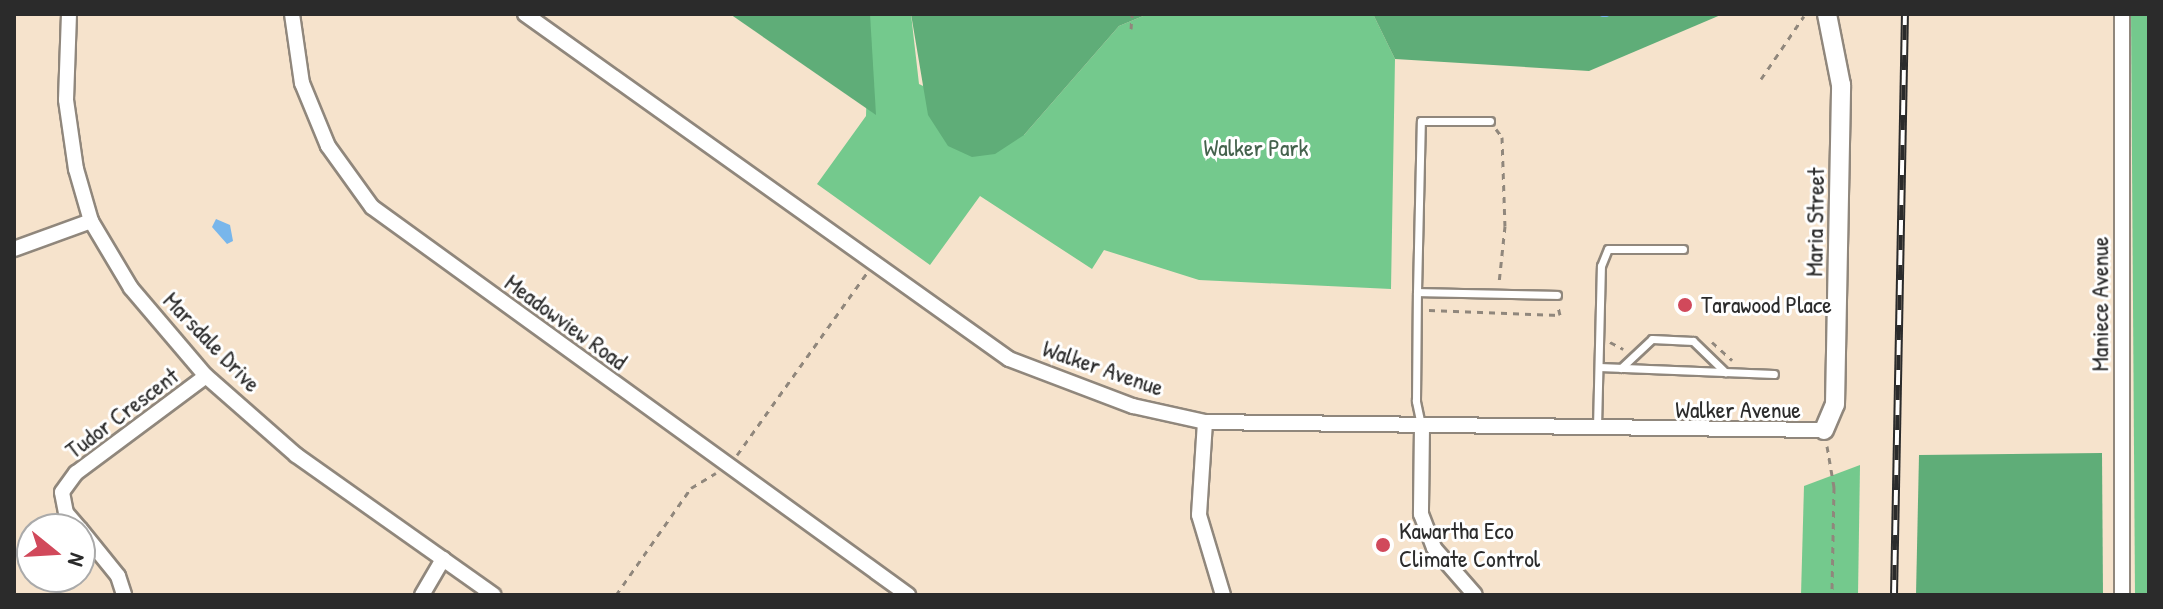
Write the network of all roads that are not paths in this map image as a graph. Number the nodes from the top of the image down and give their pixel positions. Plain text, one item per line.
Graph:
1 (69, 14) edge
2 (292, 14) edge
3 (525, 14) edge
4 (1827, 14) edge
5 (2122, 14) edge
6 (1490, 121) road end
7 (91, 221) junction
8 (14, 249) edge
9 (1683, 249) dead end
10 (1417, 292) junction
11 (1557, 295) road end
12 (1599, 367) junction
13 (1621, 368) junction
14 (1728, 372) junction
15 (1774, 374) dead end
16 (206, 376) junction
17 (1205, 422) junction
18 (1422, 427) junction
19 (1824, 430) joint
20 (1597, 431) junction
21 (66, 513) edge
22 (96, 549) edge
23 (443, 559) junction
24 (124, 595) edge
25 (422, 595) edge
26 (494, 595) edge
27 (908, 595) edge
28 (1223, 595) edge
29 (1475, 595) edge
30 (2122, 595) edge

1 - 7 street, Marsdale Drive
2 - 27 street, Meadowview Road
3 - 17 street, Walker Avenue
4 - 19 street, Maria Street
5 - 30 street, Maniece Avenue
6 - 10 lane
7 - 8 street
7 - 16 street, Marsdale Drive
9 - 12 lane
10 - 11 lane
10 - 18 lane
12 - 13 lane
12 - 20 lane
13 - 14 lane
13 - 14 lane
14 - 15 lane
16 - 21 street, Tudor Crescent
16 - 23 street, Marsdale Drive
17 - 18 street, Walker Avenue
17 - 28 street
18 - 20 street, Walker Avenue
18 - 29 street
19 - 20 street, Walker Avenue
22 - 24 street, Tudor Crescent
23 - 25 street
23 - 26 street, Marsdale Drive

